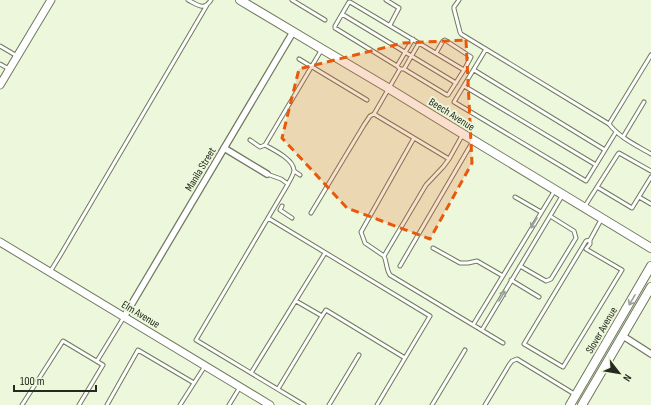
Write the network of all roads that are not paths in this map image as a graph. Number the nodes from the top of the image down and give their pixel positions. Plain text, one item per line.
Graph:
1 (51, 0) edge
2 (188, 0) edge
3 (211, 0) edge
4 (240, 0) edge
5 (292, 0) edge
6 (386, 0) edge
7 (459, 0) edge
8 (207, 5) junction
9 (342, 14) junction
10 (325, 20) dead end
11 (390, 25) junction
12 (293, 32) junction
13 (413, 39) junction
14 (419, 43) junction
15 (0, 46) edge
16 (486, 49) junction
17 (322, 50) junction
18 (405, 52) junction
19 (436, 53) junction
20 (651, 55) edge
21 (17, 56) junction
22 (412, 56) junction
23 (298, 59) dead end
24 (0, 64) edge
25 (312, 67) junction
26 (400, 68) junction
27 (9, 69) junction
28 (464, 70) junction
29 (474, 70) junction
30 (456, 83) junction
31 (0, 85) edge
32 (464, 86) junction
33 (388, 88) junction
34 (367, 100) dead end
35 (644, 102) dead end
36 (374, 114) junction
37 (609, 124) junction
38 (616, 132) junction
39 (463, 134) junction
40 (622, 137) junction
41 (414, 138) junction
42 (250, 140) dead end
43 (473, 141) junction
44 (265, 145) junction
45 (224, 148) junction
46 (605, 150) junction
47 (651, 154) edge
48 (449, 159) junction
49 (596, 165) junction
50 (294, 171) junction
51 (651, 171) edge
52 (267, 174) joint
53 (300, 175) dead end
54 (651, 177) edge
55 (288, 184) junction
56 (597, 187) junction
57 (555, 190) junction
58 (563, 195) junction
59 (515, 197) dead end
60 (639, 197) junction
61 (651, 204) edge
62 (282, 206) dead end
63 (584, 207) junction
64 (541, 212) junction
65 (311, 213) dead end
66 (550, 216) junction
67 (268, 218) junction
68 (292, 218) dead end
69 (602, 218) junction
70 (590, 240) junction
71 (0, 242) edge
72 (433, 248) dead end
73 (651, 248) edge
74 (325, 253) junction
75 (384, 256) junction
76 (400, 266) dead end
77 (520, 266) junction
78 (651, 266) edge
79 (50, 272) junction
80 (503, 276) junction
81 (511, 280) junction
82 (651, 287) edge
83 (539, 297) dead end
84 (296, 301) junction
85 (322, 316) junction
86 (124, 317) junction
87 (473, 325) junction
88 (482, 330) junction
89 (623, 336) junction
90 (503, 343) dead end
91 (465, 350) dead end
92 (651, 354) edge
93 (358, 356) dead end
94 (405, 358) junction
95 (97, 361) junction
96 (205, 366) junction
97 (251, 373) junction
98 (194, 383) junction
99 (240, 387) junction
100 (278, 389) junction
101 (576, 395) junction
102 (22, 405) edge
103 (79, 405) edge
104 (106, 405) edge
105 (180, 405) edge
106 (229, 405) edge
107 (270, 405) edge
108 (304, 405) edge
109 (329, 405) edge
110 (376, 405) edge
111 (432, 405) edge
112 (485, 405) edge
113 (570, 405) edge
114 (582, 405) edge

1 - 21 street
2 - 8 lane
3 - 8 lane
4 - 12 main road, Beech Avenue
5 - 10 lane
6 - 11 lane
7 - 16 lane
8 - 79 lane
9 - 11 lane
9 - 18 lane
9 - 26 lane
11 - 13 lane
12 - 17 main road, Beech Avenue
12 - 45 street, Manila Street
13 - 14 lane
13 - 18 lane
14 - 19 lane
14 - 22 lane
15 - 21 lane
16 - 29 lane
16 - 37 lane
17 - 25 lane
17 - 33 main road, Beech Avenue
18 - 22 lane
18 - 26 lane
19 - 28 lane
19 - 28 lane
20 - 37 lane
21 - 27 street
22 - 26 lane
22 - 30 lane
23 - 25 lane
24 - 27 lane
25 - 34 lane
25 - 44 lane
26 - 30 lane
26 - 33 lane
27 - 31 street
28 - 30 lane
29 - 32 lane
29 - 46 lane
32 - 49 lane
32 - 49 lane
33 - 36 lane
33 - 39 main road, Beech Avenue
35 - 40 lane
36 - 41 lane
36 - 65 lane
37 - 38 lane
38 - 40 lane
38 - 46 lane
39 - 43 main road, Beech Avenue
39 - 48 lane
40 - 47 lane
41 - 48 lane
41 - 75 lane
42 - 44 lane
43 - 57 main road, Beech Avenue
43 - 76 lane
44 - 50 lane
45 - 52 street
45 - 86 street, Manila Street
46 - 49 lane
48 - 75 lane
50 - 53 lane
50 - 55 lane
51 - 56 lane
52 - 55 lane
54 - 60 lane
55 - 67 lane
56 - 60 lane
56 - 63 lane
57 - 58 main road, Beech Avenue
57 - 64 lane
58 - 63 main road, Beech Avenue
58 - 66 lane
59 - 64 lane
60 - 61 lane
62 - 68 lane
63 - 69 main road, Beech Avenue
64 -> 80 lane
66 - 77 lane
66 - 77 lane
67 - 74 lane
67 - 97 lane
69 - 70 lane
69 - 73 main road, Beech Avenue
70 - 70 lane
71 - 79 street, Elm Avenue
72 - 80 lane
74 - 84 lane
74 - 94 lane
75 - 87 lane
77 - 81 lane
78 -> 101 main road, Slover Avenue
79 - 86 street, Elm Avenue
80 - 87 lane
81 - 83 lane
88 -> 81 lane
82 - 89 main road, Slover Avenue
84 - 85 lane
84 - 97 lane
85 - 94 lane
85 - 100 lane
86 - 95 lane
86 - 96 street, Elm Avenue
87 - 88 lane
88 - 90 lane
89 - 92 street
89 - 114 main road, Slover Avenue
91 - 111 lane
93 - 109 lane
94 - 110 lane
95 - 102 lane
95 - 103 lane
96 - 98 lane
96 - 99 street, Elm Avenue
97 - 100 lane
98 - 104 lane
98 - 105 lane
99 - 106 lane
99 - 107 street, Elm Avenue
100 - 108 lane
101 - 112 lane
101 - 113 main road, Slover Avenue

